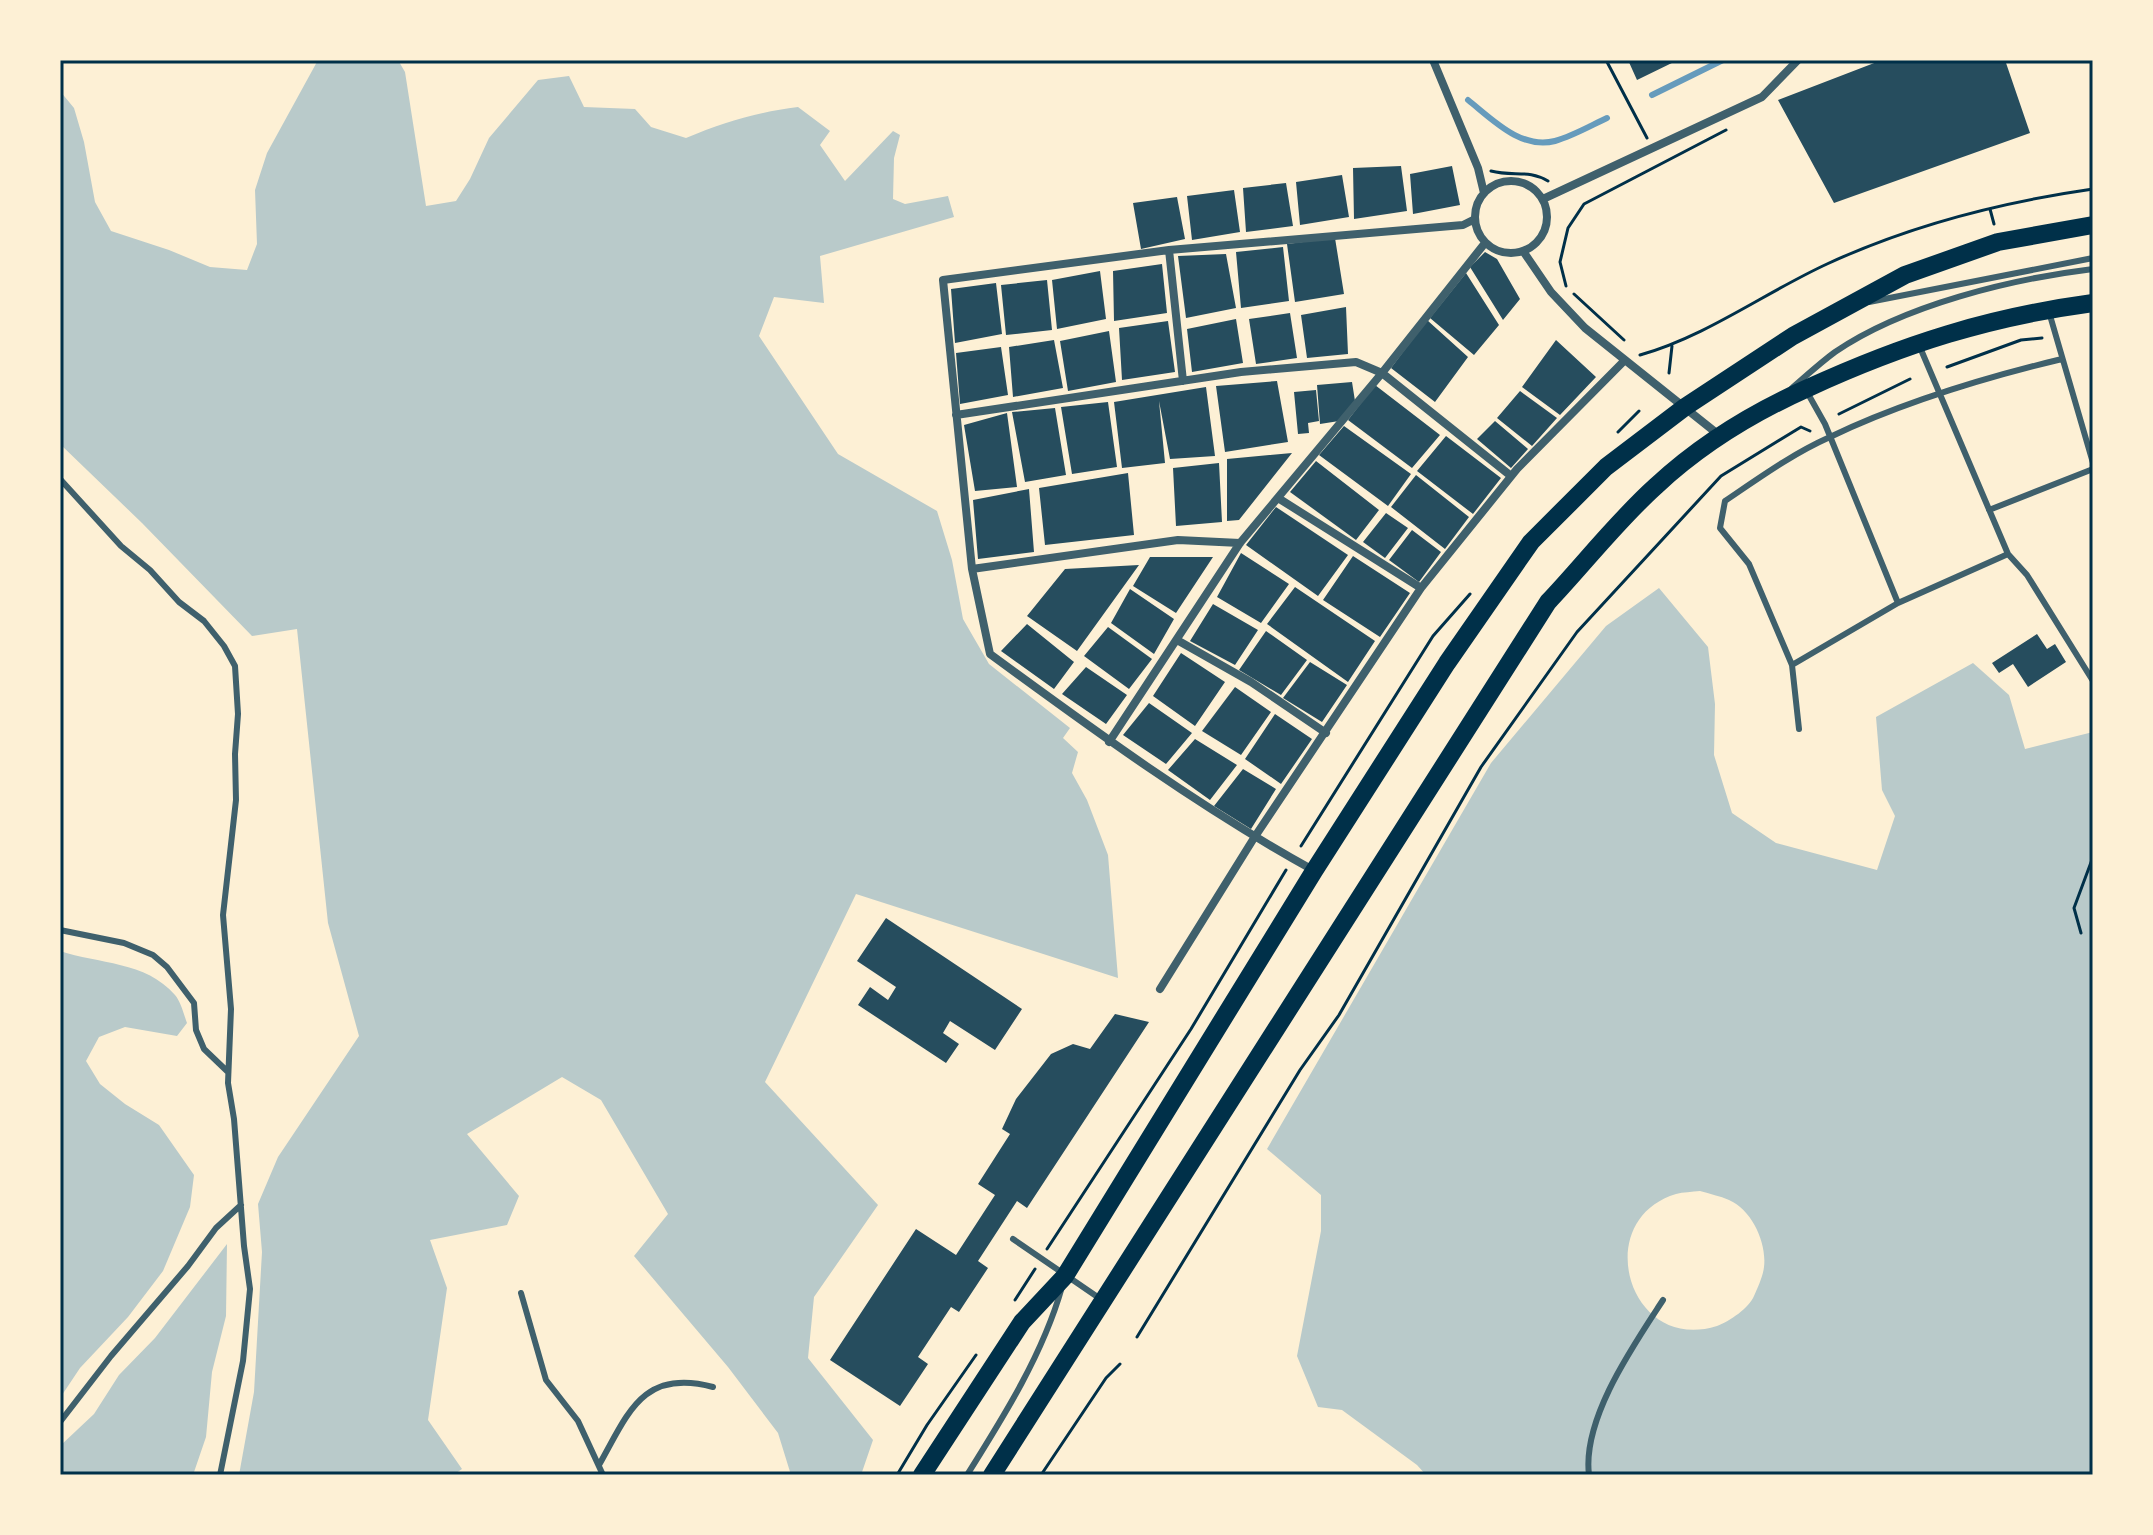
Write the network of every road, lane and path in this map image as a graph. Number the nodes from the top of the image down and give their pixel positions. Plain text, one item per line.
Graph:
1 (1433, 60) edge
2 (1606, 60) edge
3 (1798, 60) edge
4 (1733, 126) dead end
5 (1653, 149) junction
6 (2093, 189) edge
7 (1484, 193) junction
8 (1543, 199) junction
9 (1475, 219) junction
10 (2093, 225) edge
11 (1485, 243) junction
12 (1169, 250) junction
13 (1523, 251) junction
14 (2093, 258) edge
15 (2093, 269) edge
16 (2093, 303) edge
17 (1846, 307) junction
18 (2048, 309) junction
19 (2042, 338) dead end
20 (1917, 342) junction
21 (1630, 345) dead end
22 (1672, 346) junction
23 (2062, 359) junction
24 (1625, 360) junction
25 (1947, 367) dead end
26 (1382, 373) junction
27 (1669, 373) dead end
28 (1910, 379) dead end
29 (1183, 381) junction
30 (1805, 389) junction
31 (1941, 394) junction
32 (1774, 402) junction
33 (1685, 407) junction
34 (1839, 414) dead end
35 (956, 415) junction
36 (1812, 432) dead end
37 (1719, 435) junction
38 (1830, 436) junction
39 (2093, 466) edge
40 (1511, 476) junction
41 (60, 479) edge
42 (1278, 498) junction
43 (1989, 510) junction
44 (1240, 543) junction
45 (2008, 554) junction
46 (972, 569) junction
47 (1421, 588) junction
48 (1898, 603) junction
49 (1177, 640) junction
50 (1792, 665) junction
51 (2093, 681) edge
52 (1799, 729) dead end
53 (1326, 733) junction
54 (1109, 742) junction
55 (1254, 838) junction
56 (2093, 857) edge
57 (1314, 871) junction
58 (60, 930) edge
59 (2081, 933) dead end
60 (1160, 989) dead end
61 (228, 1072) junction
62 (241, 1205) junction
63 (1013, 1239) dead end
64 (1065, 1276) junction
65 (521, 1293) dead end
66 (1102, 1300) junction
67 (1663, 1300) dead end
68 (1137, 1337) dead end
69 (1120, 1364) dead end
70 (713, 1387) dead end
71 (60, 1422) edge
72 (599, 1465) junction
73 (220, 1475) edge
74 (603, 1475) edge
75 (922, 1475) edge
76 (967, 1475) edge
77 (992, 1475) edge
78 (1041, 1475) edge
79 (1589, 1475) edge

1 - 7 street
2 - 5 path
3 - 5 street
4 - 21 path
5 - 8 street
6 - 22 path
7 - 8 street
7 - 9 street
8 - 13 street
9 - 11 street
9 - 12 street
10 - 17 main road
11 - 13 street
11 - 26 street
12 - 29 street
12 - 35 street
13 - 24 street
14 - 17 lane
15 - 32 lane
16 - 18 main road
17 - 33 main road
18 - 20 main road
18 - 23 lane
19 - 25 path
20 - 30 main road
20 - 31 lane
22 - 24 path
22 - 27 path
23 - 31 lane
23 - 39 lane
24 - 33 street
24 - 40 street
26 - 29 street
26 - 40 street
26 - 42 street
28 - 34 path
29 - 35 street
30 - 32 main road
30 - 38 lane
31 - 38 lane
31 - 43 lane
32 - 37 main road
33 - 37 street
33 - 57 main road
35 - 46 street
36 - 68 path
37 - 66 main road
38 - 48 lane
38 - 50 lane
39 - 43 lane
40 - 47 street
41 - 61 lane
42 - 44 street
42 - 47 street
43 - 45 lane
44 - 46 street
44 - 49 street
45 - 48 lane
45 - 51 lane
46 - 54 street
47 - 53 street
48 - 50 lane
49 - 53 street
49 - 54 street
50 - 52 lane
53 - 55 street
54 - 55 street
55 - 57 street
55 - 60 street
56 - 59 path
57 - 64 main road
58 - 61 lane
61 - 62 lane
62 - 71 lane
62 - 73 lane
63 - 64 lane
64 - 66 lane
64 - 75 main road
64 - 76 lane
65 - 72 lane
66 - 77 main road
67 - 79 lane
69 - 78 path
70 - 72 lane
72 - 74 lane

